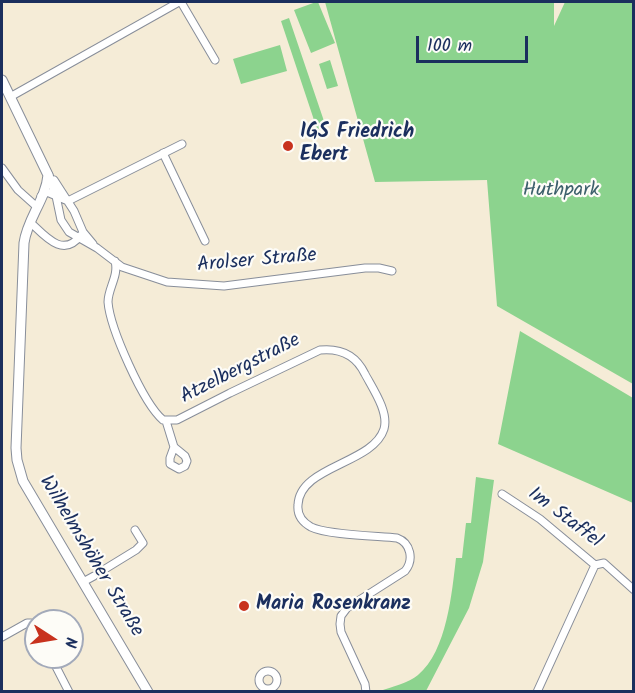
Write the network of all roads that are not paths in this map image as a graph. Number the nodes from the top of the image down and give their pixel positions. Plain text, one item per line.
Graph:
1 (180, 2) edge
2 (215, 60) dead end
3 (2, 80) edge
4 (10, 97) junction
5 (182, 144) dead end
6 (163, 153) junction
7 (2, 168) edge
8 (48, 171) junction
9 (42, 196) junction
10 (56, 196) junction
11 (68, 201) junction
12 (37, 207) junction
13 (30, 222) junction
14 (81, 235) junction
15 (205, 241) dead end
16 (115, 261) junction
17 (392, 271) dead end
18 (166, 421) junction
19 (174, 447) dead end
20 (502, 494) dead end
21 (135, 530) dead end
22 (595, 565) junction
23 (105, 569) tunnel mouth
24 (94, 576) tunnel mouth
25 (83, 582) junction
26 (633, 590) edge
27 (24, 625) edge
28 (2, 637) edge
29 (57, 669) edge
30 (69, 692) edge
31 (148, 692) edge
32 (366, 692) edge
33 (537, 692) edge

1 - 2 street
1 - 4 street
3 - 4 main road
4 - 8 main road
5 - 6 street
6 - 11 street
6 - 15 street
7 - 12 street
8 - 9 main road, Wilhelmshöher Straße
8 - 10 street, Arolser Straße
8 - 11 street
9 - 10 street
9 - 12 main road, Wilhelmshöher Straße
10 - 11 street
10 - 14 street, Arolser Straße
11 - 14 street
12 - 13 main road, Wilhelmshöher Straße
13 - 14 street
13 - 25 main road, Wilhelmshöher Straße
14 - 16 street, Arolser Straße
16 - 17 street, Arolser Straße
16 - 18 street, Atzelbergstraße
18 - 19 street
18 - 32 street, Atzelbergstraße
20 - 22 street, Im Staffel
21 - 23 street
22 - 26 street, Im Staffel
22 - 33 street
24 - 25 street
25 - 31 main road, Wilhelmshöher Straße
27 - 28 street
29 - 30 street

